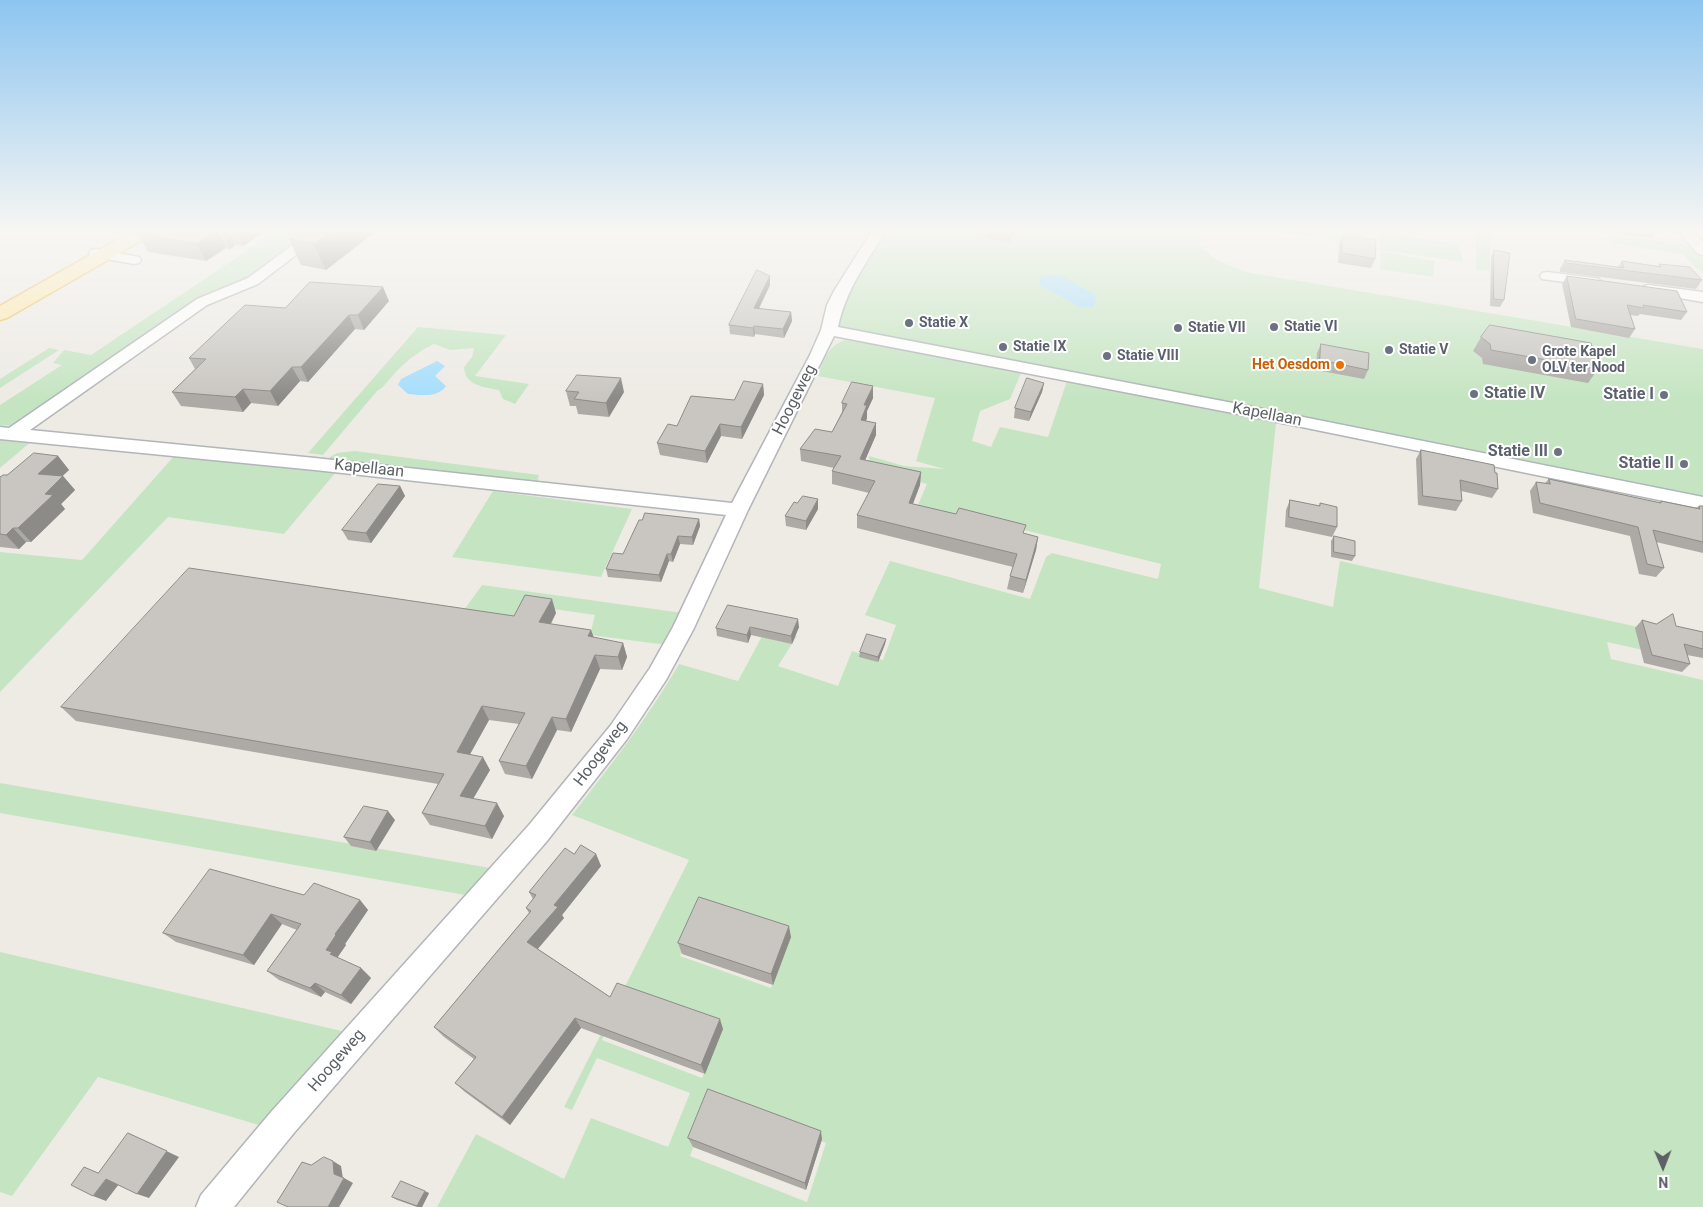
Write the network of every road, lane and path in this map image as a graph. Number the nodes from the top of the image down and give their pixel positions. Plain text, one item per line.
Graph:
1 (47, 285) edge
2 (241, 285) edge
3 (845, 285) edge
4 (1591, 285) edge
5 (1580, 297) edge
6 (1703, 298) edge
7 (1703, 305) edge
8 (0, 313) edge
9 (830, 330) junction
10 (7, 433) edge
11 (1703, 503) edge
12 (738, 510) junction
13 (213, 1207) edge

1 - 8 main road
2 - 10 street
3 - 9 street, Hoogeweg
4 - 5 street
6 - 7 street
9 - 11 street, Kapellaan
9 - 12 street, Hoogeweg
10 - 12 street, Kapellaan
12 - 13 street, Hoogeweg

